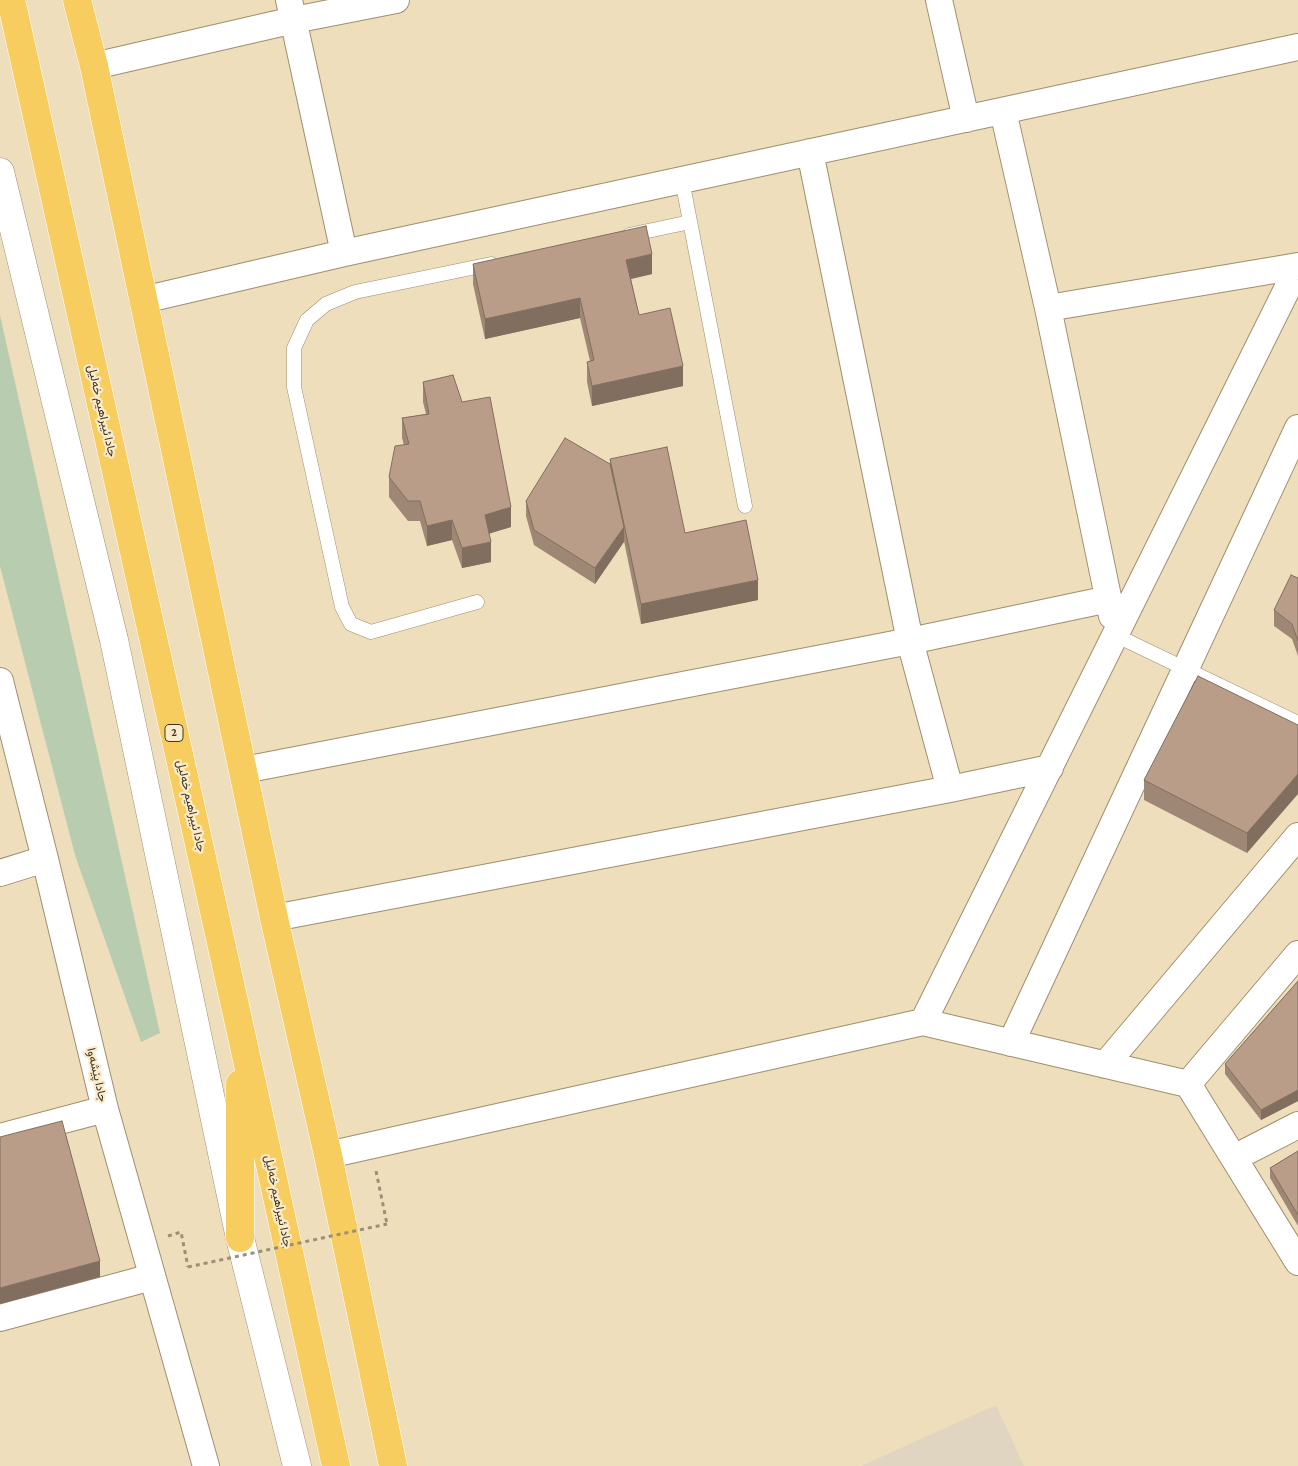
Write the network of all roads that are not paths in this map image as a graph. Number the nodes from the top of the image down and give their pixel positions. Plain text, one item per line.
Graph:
1 (11, 0) edge
2 (77, 0) edge
3 (396, 0) edge
4 (939, 0) edge
5 (291, 10) edge
6 (1298, 47) edge
7 (94, 66) junction
8 (1003, 111) junction
9 (966, 119) junction
10 (810, 152) junction
11 (0, 172) edge
12 (682, 180) junction
13 (690, 222) junction
14 (613, 238) edge
15 (344, 253) junction
16 (508, 260) edge
17 (1298, 266) edge
18 (143, 300) junction
19 (1048, 308) junction
20 (1298, 428) edge
21 (745, 506) dead end
22 (1109, 599) junction
23 (477, 602) dead end
24 (1115, 635) junction
25 (910, 641) junction
26 (1185, 669) junction
27 (0, 681) edge
28 (1298, 724) edge
29 (1050, 768) junction
30 (244, 770) junction
31 (950, 789) junction
32 (1298, 836) edge
33 (45, 859) junction
34 (0, 873) edge
35 (274, 918) junction
36 (1298, 954) edge
37 (236, 1010) junction
38 (923, 1022) junction
39 (1011, 1043) junction
40 (1105, 1065) junction
41 (1188, 1084) junction
42 (105, 1109) junction
43 (1298, 1124) edge
44 (0, 1137) edge
45 (328, 1155) junction
46 (1234, 1158) junction
47 (240, 1238) junction
48 (1298, 1262) edge
49 (152, 1277) junction
50 (0, 1318) edge
51 (206, 1466) edge
52 (297, 1466) edge
53 (336, 1466) edge
54 (393, 1466) edge

1 - 37 highway, جادا ئیبراهیم خەلیل / 2
2 - 7 highway
3 - 5 street
4 - 9 street
5 - 7 street
5 - 15 street
6 - 8 street
7 - 18 highway
8 - 9 street
8 - 19 street
9 - 10 street
10 - 12 street
10 - 25 street
11 - 47 main road
12 - 13 lane
12 - 15 street
13 - 14 lane
13 - 21 lane
15 - 18 street
16 - 23 lane
17 - 19 street
17 - 24 street
18 - 30 highway
19 - 22 street
20 - 26 street
22 - 24 street
22 - 25 street
24 - 26 lane
24 - 29 street
25 - 30 street
25 - 31 street
26 - 28 lane
26 - 39 street
27 - 33 street, جادا پێشەوا
29 - 31 street
29 - 38 street
30 - 35 highway
31 - 35 street
32 - 40 street
33 - 34 street
33 - 42 street, جادا پێشەوا
35 - 45 highway
36 - 41 street
37 - 47 highway
37 - 53 highway, جادا ئیبراهیم خەلیل / 2
38 - 39 street
38 - 45 street
39 - 40 street
40 - 41 street
41 - 46 street
42 - 44 street
42 - 49 street, جادا پێشەوا
43 - 46 street
45 - 54 highway
46 - 48 street
47 - 52 main road
49 - 50 street
49 - 51 street, جادا پێشەوا

